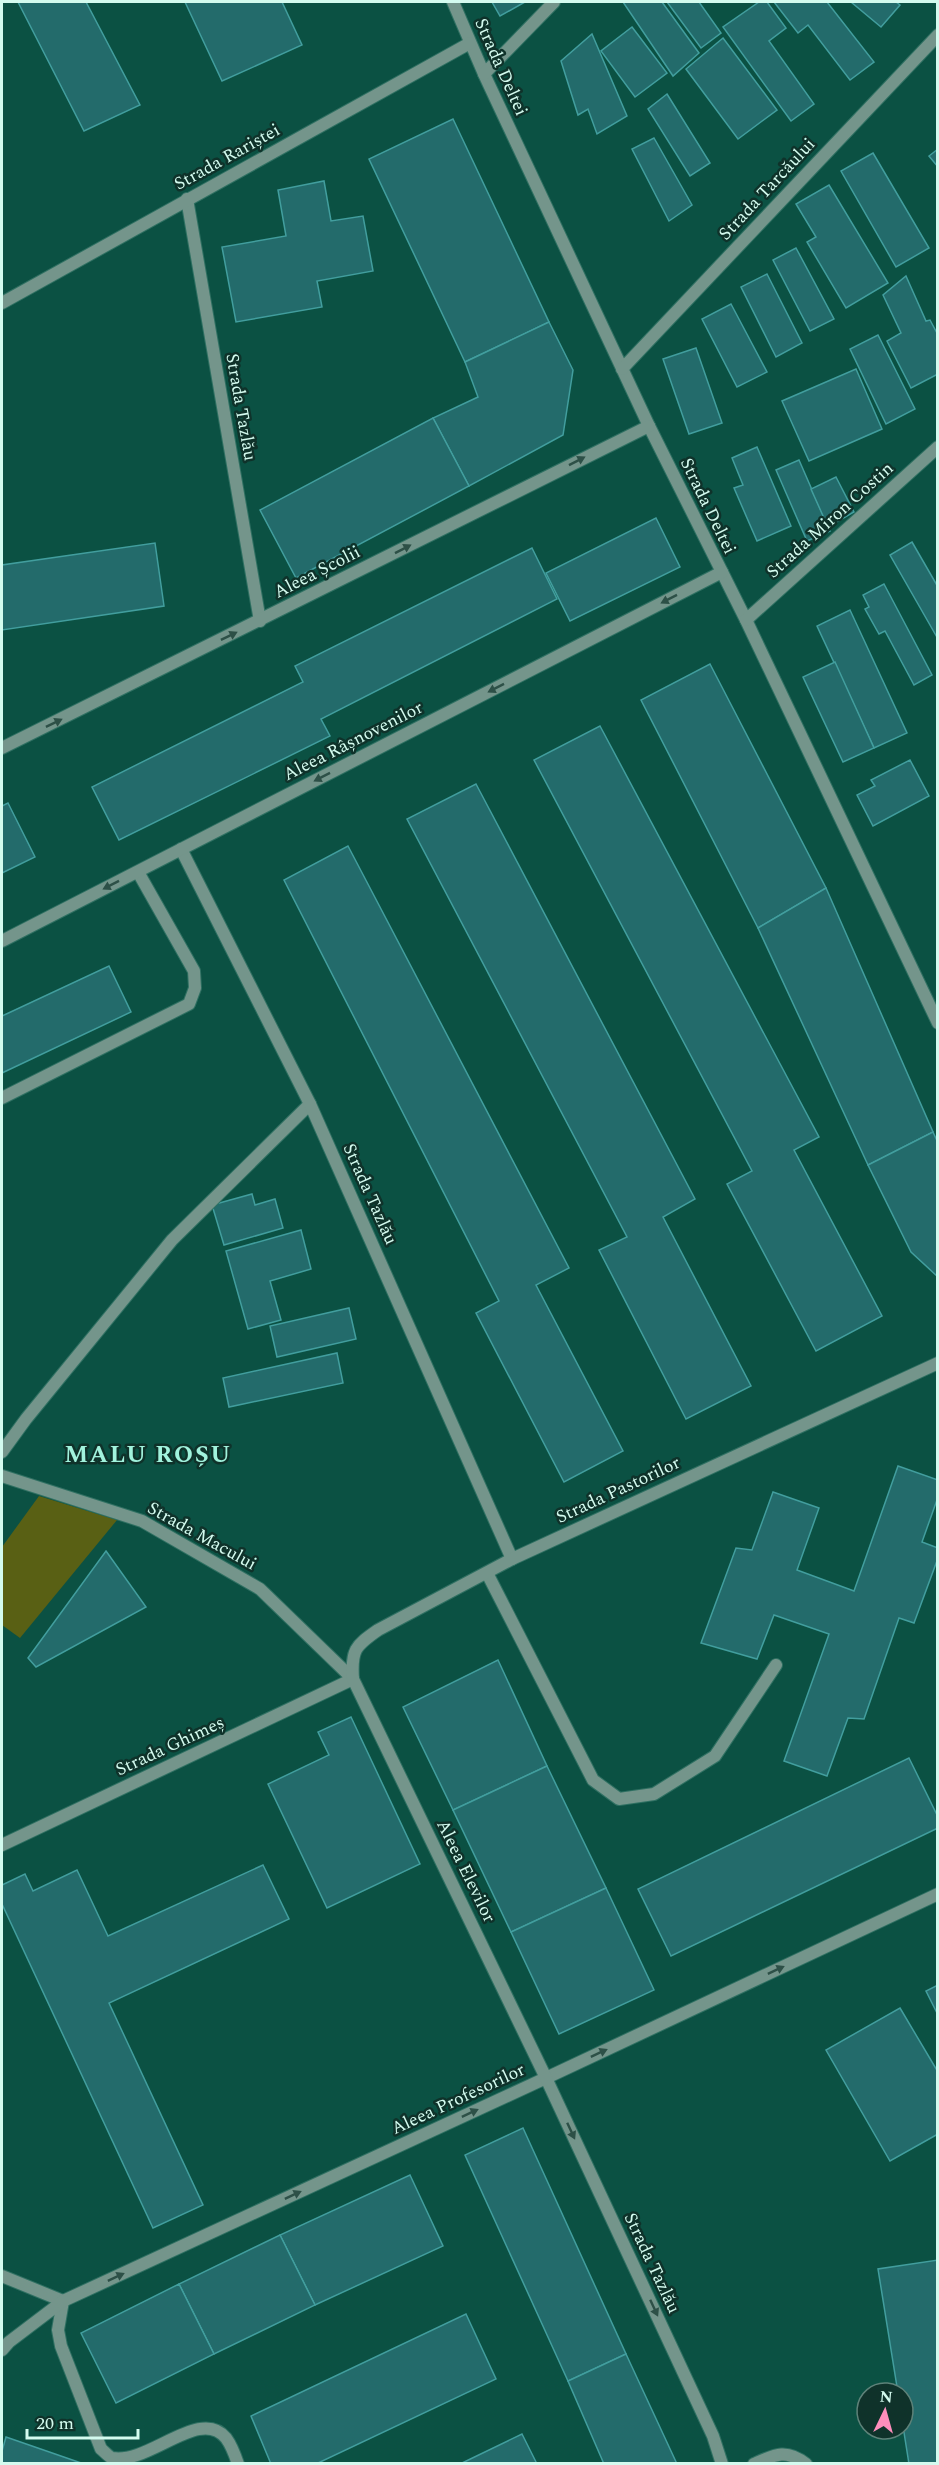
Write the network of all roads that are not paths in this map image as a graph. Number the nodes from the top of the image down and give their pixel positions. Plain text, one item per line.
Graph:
1 (453, 2) edge
2 (554, 2) edge
3 (938, 35) edge
4 (471, 42) junction
5 (484, 74) junction
6 (187, 199) junction
7 (2, 303) edge
8 (622, 369) junction
9 (648, 426) junction
10 (938, 447) edge
11 (722, 572) junction
12 (746, 620) junction
13 (260, 621) junction
14 (2, 748) edge
15 (181, 849) junction
16 (138, 872) junction
17 (2, 941) edge
18 (938, 1023) edge
19 (2, 1098) edge
20 (310, 1104) junction
21 (936, 1367) edge
22 (2, 1452) edge
23 (2, 1476) edge
24 (512, 1559) junction
25 (487, 1573) junction
26 (776, 1665) dead end
27 (353, 1679) junction
28 (2, 1845) edge
29 (938, 1894) edge
30 (546, 2078) junction
31 (2, 2276) edge
32 (63, 2301) junction
33 (2, 2350) edge
34 (238, 2463) edge
35 (722, 2463) edge
36 (754, 2463) edge
37 (806, 2463) edge

1 - 4 street, Strada Deltei
2 - 5 street
3 - 8 street, Strada Tarcăului
4 - 5 street, Strada Deltei
4 - 6 street, Strada Rariștei
5 - 8 street, Strada Deltei
6 - 7 street, Strada Rariștei
6 - 13 street, Strada Tazlău
8 - 9 street, Strada Deltei
9 - 11 street, Strada Deltei
13 -> 9 street, Aleea Școlii
10 - 12 street, Strada Miron Costin
11 - 12 street, Strada Deltei
11 -> 15 street, Aleea Râșnovenilor
12 - 18 street, Strada Deltei
14 -> 13 street, Aleea Școlii
15 - 16 street, Aleea Râșnovenilor
15 - 20 street, Strada Tazlău
16 -> 17 street, Aleea Râșnovenilor
16 - 19 street
20 - 22 street
20 - 24 street, Strada Tazlău
21 - 24 street, Strada Pastorilor
23 - 27 street, Strada Macului
24 - 25 street, Strada Pastorilor
25 - 26 street
25 - 27 street, Strada Pastorilor
27 - 28 street, Strada Ghimeș
27 - 30 street, Aleea Elevilor
30 -> 29 street, Aleea Profesorilor
32 -> 30 street, Aleea Profesorilor
30 -> 35 street, Strada Tazlău
31 - 32 street
32 - 33 street, Aleea Profesorilor
32 - 34 street
36 - 37 street

